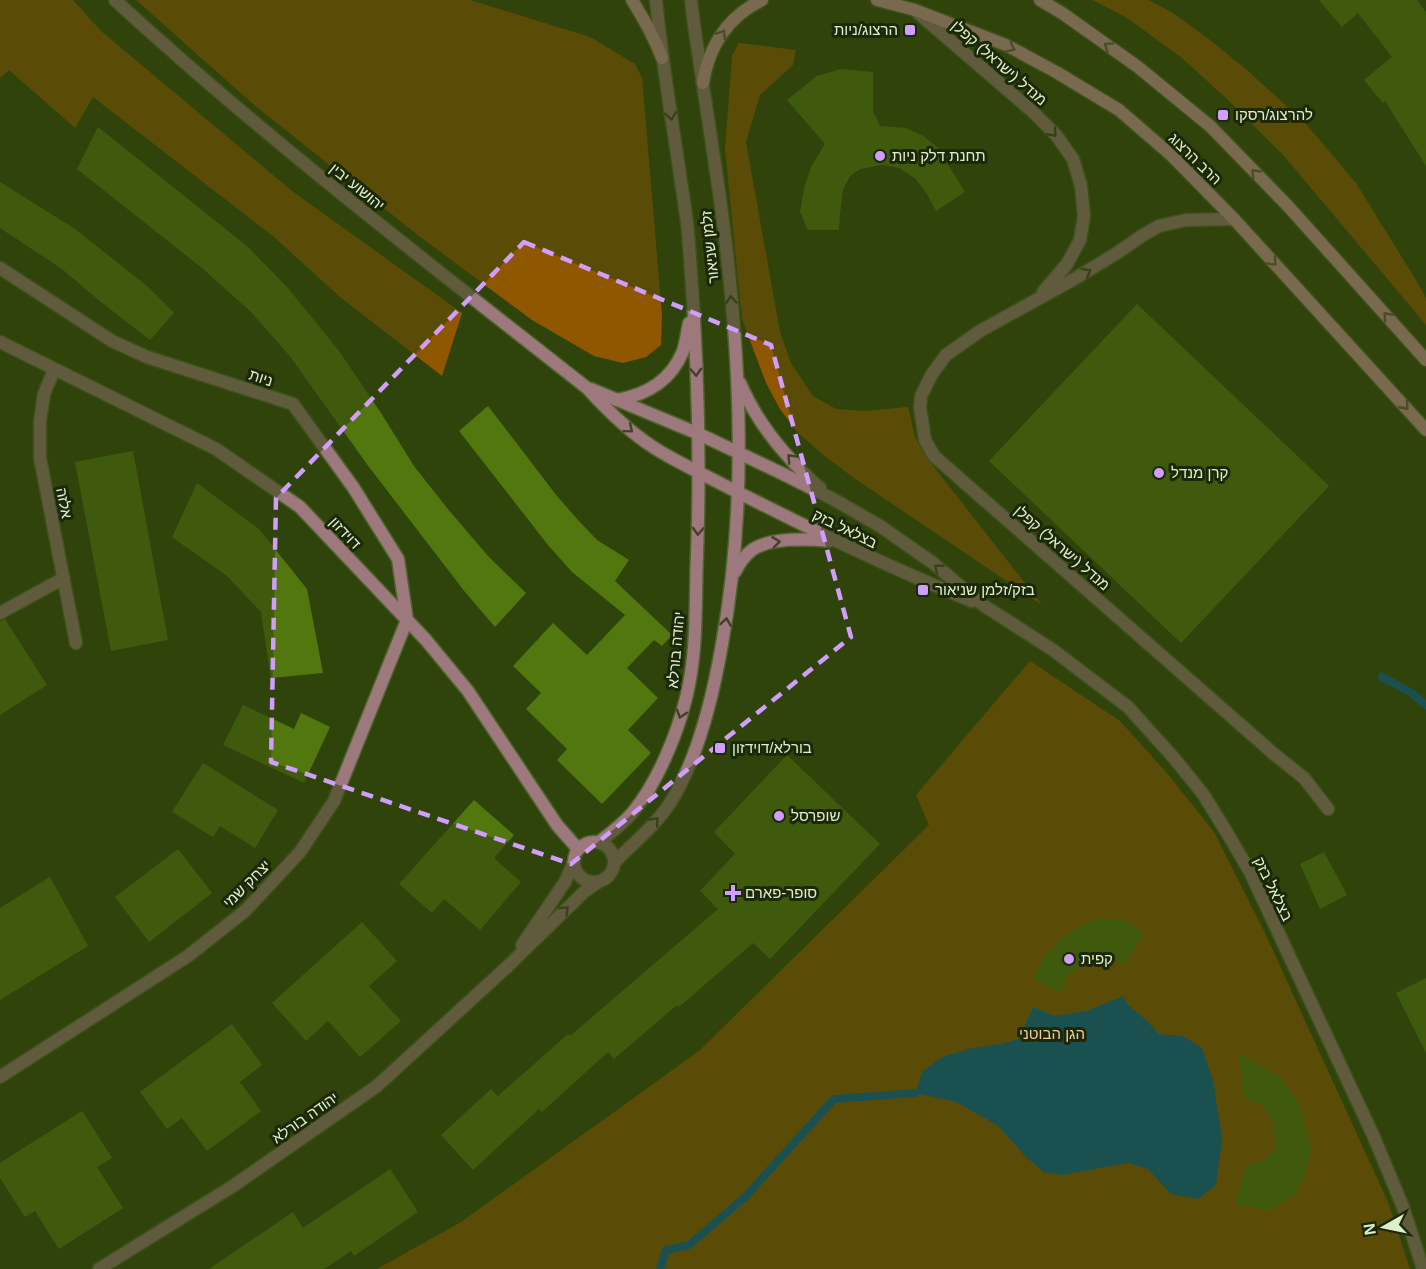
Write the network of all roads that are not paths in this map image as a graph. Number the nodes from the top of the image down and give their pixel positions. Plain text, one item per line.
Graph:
1 (115, 0) edge
2 (632, 0) edge
3 (656, 0) edge
4 (691, 0) edge
5 (762, 0) edge
6 (877, 0) edge
7 (1040, 0) edge
8 (915, 10) junction
9 (662, 58) junction
10 (703, 83) junction
11 (1234, 219) junction
12 (0, 268) edge
13 (1035, 300) junction
14 (693, 307) junction
15 (0, 342) edge
16 (1426, 360) edge
17 (54, 369) junction
18 (738, 379) junction
19 (587, 388) junction
20 (616, 400) junction
21 (1426, 430) edge
22 (699, 434) junction
23 (738, 453) junction
24 (698, 472) junction
25 (738, 493) junction
26 (833, 499) junction
27 (837, 542) junction
28 (732, 576) junction
29 (64, 578) junction
30 (983, 605) junction
31 (0, 613) edge
32 (407, 620) junction
33 (76, 642) dead end
34 (1328, 809) dead end
35 (599, 842) junction
36 (578, 849) junction
37 (614, 863) junction
38 (573, 864) junction
39 (598, 882) junction
40 (508, 966) junction
41 (0, 1077) edge
42 (99, 1269) edge
43 (1423, 1269) edge

1 - 19 street, יהושוע יבין
2 - 9 main road
3 - 9 street, זלמן שניאור
4 - 10 street, זלמן שניאור
10 -> 5 main road
6 - 8 main road, הרב הרצוג
16 -> 7 main road
8 -> 11 main road, הרב הרצוג
8 -> 13 street, מנדל (ישראל) קפלן
9 -> 14 street, זלמן שניאור
18 -> 10 street, זלמן שניאור
13 -> 11 street, מנדל (ישראל) קפלן
11 -> 21 main road, הרב הרצוג
12 - 32 street, ניות
13 - 34 street, מנדל (ישראל) קפלן
14 - 20 street
14 -> 22 street, זלמן שניאור
15 - 17 street, דוידזון
17 - 29 street, אלזה
17 - 32 street, דוידזון
18 - 23 street, זלמן שניאור
26 -> 18 street
19 - 20 street, יהושוע יבין
19 -> 24 street, יהושוע יבין
20 - 22 street, יהושוע יבין
22 - 23 street, יהושוע יבין
22 - 24 street, יהודה בורלא
23 - 25 street, זלמן שניאור
23 - 26 street, בצלאל בזק
24 - 25 street, בצלאל בזק
24 -> 35 street, יהודה בורלא
25 - 27 street, בצלאל בזק
25 - 28 street
30 -> 26 street, בצלאל בזק
28 -> 27 street
27 - 30 street, בצלאל בזק
37 -> 28 street
29 - 31 street
29 - 33 street, אלזה
30 - 43 street, בצלאל בזק
32 - 36 street, דוידזון
32 - 41 street, יצחק שמי
35 - 36 street
35 - 37 street
36 - 38 street
37 - 39 street
38 - 39 street
38 - 40 street, יהודה בורלא
40 -> 39 street, יהודה בורלא
40 - 42 street, יהודה בורלא

